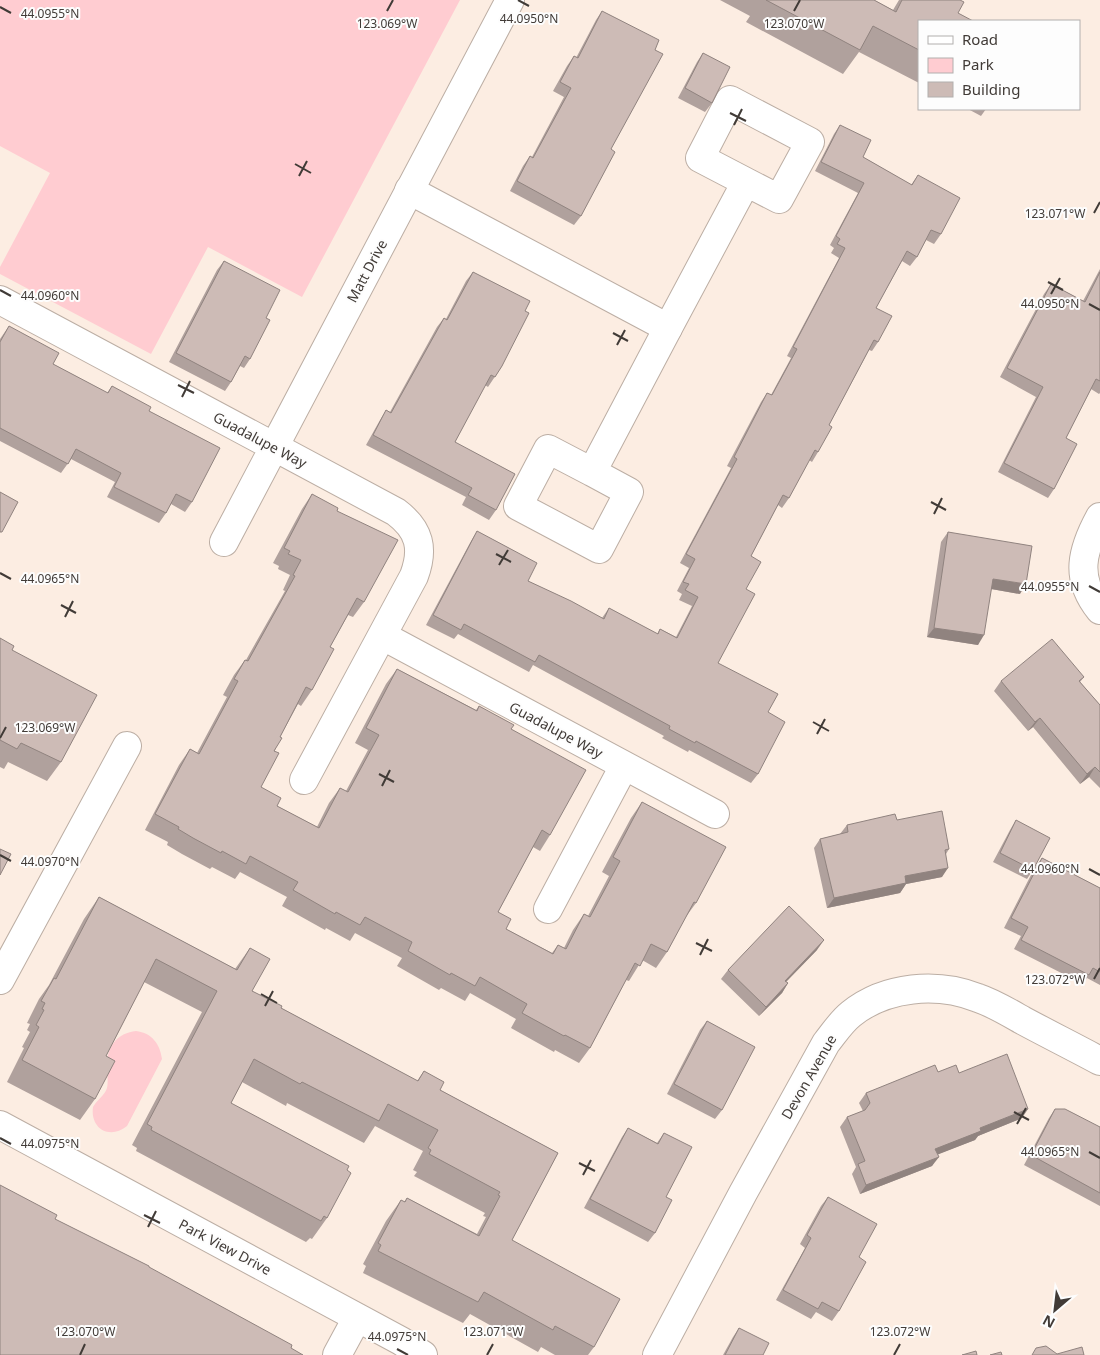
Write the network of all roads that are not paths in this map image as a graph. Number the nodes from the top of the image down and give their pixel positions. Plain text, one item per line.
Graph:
1 (510, 0) edge
2 (746, 182) dead end
3 (409, 190) junction
4 (0, 300) edge
5 (668, 328) junction
6 (275, 448) junction
7 (592, 472) dead end
8 (1100, 517) edge
9 (224, 542) dead end
10 (1100, 610) edge
11 (383, 636) junction
12 (126, 746) dead end
13 (624, 766) junction
14 (304, 780) dead end
15 (715, 814) dead end
16 (548, 909) dead end
17 (0, 980) edge
18 (1100, 1061) edge
19 (0, 1125) edge
20 (357, 1318) junction
21 (337, 1355) edge
22 (423, 1355) edge
23 (657, 1355) edge

1 - 3 street, Matt Drive
2 - 5 street
3 - 5 street
3 - 6 street, Matt Drive
4 - 6 street, Guadalupe Way
5 - 7 street
6 - 9 street, Matt Drive
6 - 11 street, Guadalupe Way
8 - 10 street
11 - 13 street, Guadalupe Way
11 - 14 street, Guadalupe Way
12 - 17 street
13 - 15 street, Guadalupe Way
13 - 16 street
18 - 23 street, Devon Avenue
19 - 20 street, Park View Drive
20 - 21 street
20 - 22 street, Park View Drive

